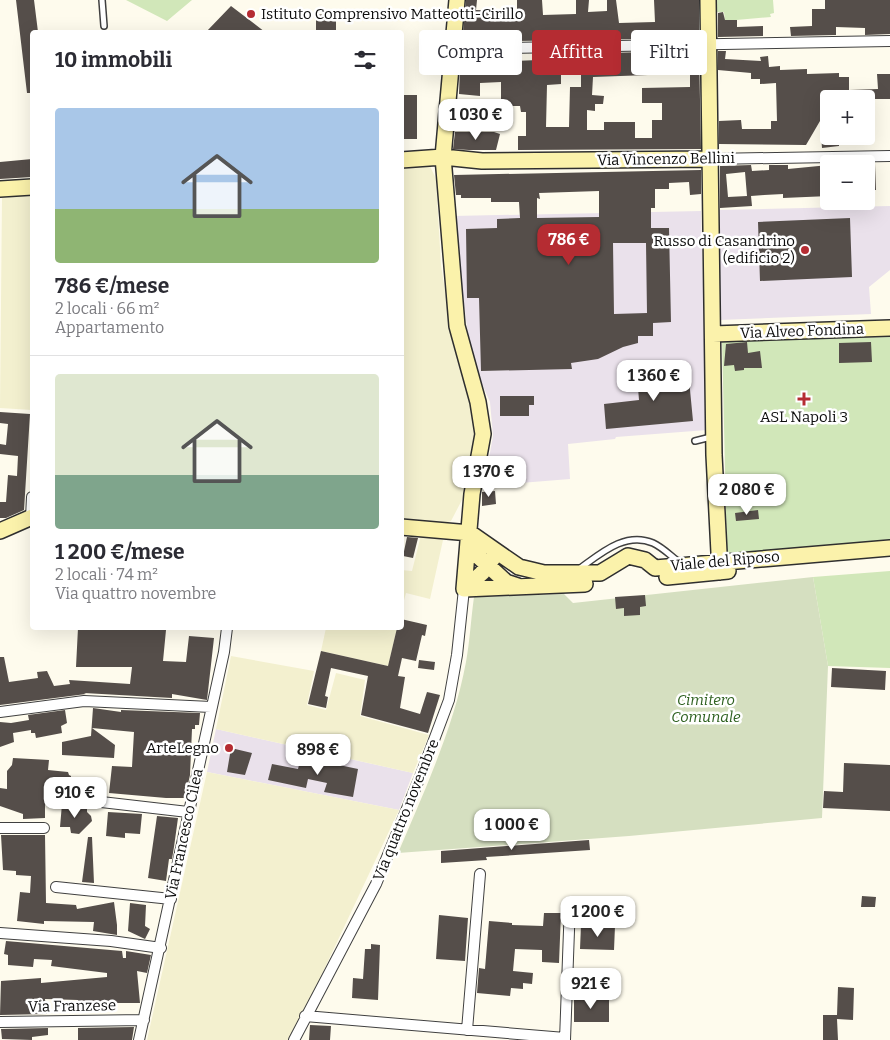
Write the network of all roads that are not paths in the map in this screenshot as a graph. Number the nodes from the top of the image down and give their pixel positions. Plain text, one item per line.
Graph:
1 (102, 0) edge
2 (445, 0) edge
3 (457, 0) edge
4 (708, 0) edge
5 (104, 26) dead end
6 (455, 30) edge
7 (890, 42) edge
8 (708, 46) junction
9 (522, 48) edge
10 (451, 75) edge
11 (890, 156) edge
12 (443, 157) junction
13 (710, 159) junction
14 (404, 160) edge
15 (30, 186) edge
16 (0, 189) edge
17 (890, 328) edge
18 (713, 334) junction
19 (714, 437) junction
20 (695, 441) dead end
21 (30, 519) edge
22 (404, 528) edge
23 (0, 531) edge
24 (469, 540) junction
25 (890, 548) edge
26 (496, 552) junction
27 (890, 557) edge
28 (511, 562) junction
29 (719, 567) junction
30 (493, 570) junction
31 (522, 588) junction
32 (464, 589) junction
33 (227, 630) edge
34 (212, 707) junction
35 (0, 712) edge
36 (58, 797) dead end
37 (188, 812) junction
38 (0, 828) edge
39 (44, 828) dead end
40 (480, 874) dead end
41 (56, 887) dead end
42 (171, 899) junction
43 (570, 903) dead end
44 (0, 933) edge
45 (161, 948) junction
46 (305, 1016) junction
47 (144, 1020) junction
48 (0, 1022) edge
49 (467, 1030) junction
50 (565, 1039) edge
51 (139, 1040) edge
52 (294, 1040) edge

1 - 5 lane
2 - 3 street
3 - 6 street
4 - 8 street
7 - 8 street
8 - 9 street
8 - 13 street
10 - 12 street
11 - 13 street, Via Vincenzo Bellini
12 - 13 street, Via Vincenzo Bellini
12 - 14 street, Via Vincenzo Bellini
12 - 24 street
13 - 18 street
15 - 16 street
17 - 18 street, Via Alveo Fondina
18 - 19 street
19 - 20 lane
19 - 29 street
21 - 23 street
22 - 24 street
24 - 26 street, Viale del Riposo
24 - 30 street
24 - 32 street
25 - 29 street, Viale del Riposo
26 - 28 street, Viale del Riposo
26 - 30 street
27 - 29 street, Viale del Riposo
28 - 29 street, Viale del Riposo
28 - 30 street
29 - 31 street, Viale del Riposo
30 - 31 street
30 - 32 street
31 - 32 street, Viale del Riposo
32 - 46 street, Via quattro novembre
33 - 34 street, Via Francesco Cilea
34 - 35 street
34 - 37 street, Via Francesco Cilea
36 - 37 street
37 - 42 street, Via Francesco Cilea
38 - 39 street
40 - 49 street
41 - 42 street
42 - 45 street, Via Francesco Cilea
43 - 50 street
44 - 45 street
45 - 47 street, Via Francesco Cilea
46 - 49 street
46 - 52 street, Via quattro novembre
47 - 48 street, Via Franzese
47 - 51 street, Via Francesco Cilea
49 - 50 street

